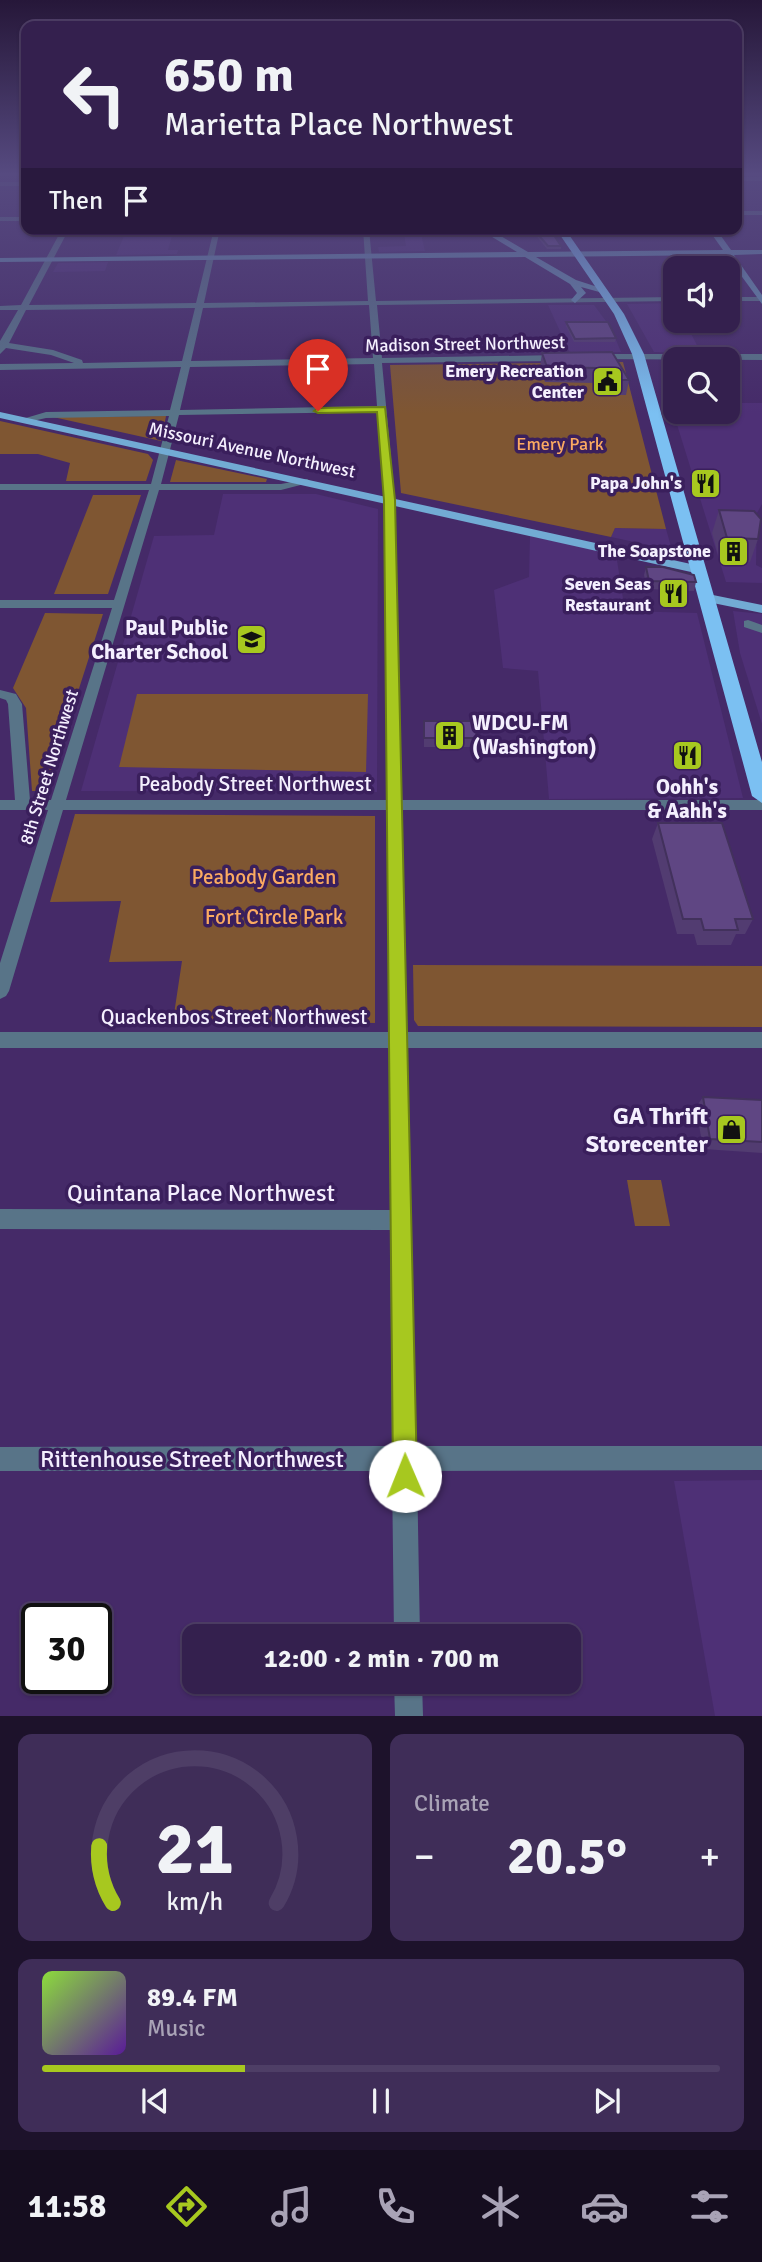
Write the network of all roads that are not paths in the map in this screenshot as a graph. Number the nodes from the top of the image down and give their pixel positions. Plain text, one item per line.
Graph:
1 (53, 253) edge
2 (211, 253) edge
3 (517, 253) edge
4 (523, 253) edge
5 (577, 253) edge
6 (729, 253) edge
7 (369, 255) junction
8 (210, 257) junction
9 (50, 259) junction
10 (0, 260) edge
11 (573, 282) junction
12 (606, 295) junction
13 (663, 298) edge
14 (740, 299) edge
15 (575, 300) junction
16 (761, 300) edge
17 (373, 303) junction
18 (199, 305) junction
19 (0, 308) edge
20 (24, 308) junction
21 (1, 346) edge
22 (640, 357) junction
23 (762, 357) edge
24 (569, 358) edge
25 (583, 358) edge
26 (378, 361) junction
27 (186, 364) junction
28 (81, 365) junction
29 (0, 367) edge
30 (382, 409) junction
31 (174, 413) junction
32 (0, 415) edge
33 (24, 421) junction
34 (165, 451) junction
35 (307, 482) junction
36 (0, 487) edge
37 (155, 487) junction
38 (390, 500) junction
39 (700, 570) junction
40 (708, 598) junction
41 (762, 598) edge
42 (0, 604) edge
43 (120, 604) junction
44 (762, 609) edge
45 (748, 624) dead end
46 (762, 629) edge
47 (0, 694) edge
48 (762, 796) edge
49 (0, 805) edge
50 (23, 805) junction
51 (58, 805) junction
52 (395, 805) junction
53 (762, 805) edge
54 (0, 991) edge
55 (0, 1040) edge
56 (398, 1040) junction
57 (762, 1040) edge
58 (0, 1219) edge
59 (401, 1220) junction
60 (762, 1458) edge
61 (0, 1459) edge
62 (405, 1460) junction
63 (407, 1624) edge
64 (408, 1694) edge
65 (408, 1716) edge

1 - 9 street
2 - 8 street, 8th Street Northwest
3 - 7 street
4 - 11 street
5 - 12 highway
6 - 16 street
7 - 8 street
7 - 17 street
8 - 9 street
8 - 18 street, 8th Street Northwest
9 - 10 street
9 - 20 street
11 - 12 street
11 - 15 street
12 - 13 street
12 - 15 street
12 - 22 highway
14 - 16 street
15 - 17 street
17 - 18 street
17 - 26 street
18 - 20 street
18 - 27 street, 8th Street Northwest
19 - 20 street
20 - 21 street
21 - 28 street
22 - 23 street, Madison Street Northwest
22 - 25 street, Madison Street Northwest
22 - 39 highway
24 - 26 street, Madison Street Northwest
26 - 27 street, Madison Street Northwest
26 - 30 street
27 - 28 street, Madison Street Northwest
27 - 31 street, 8th Street Northwest
28 - 29 street, Madison Street Northwest
30 - 31 street
30 - 38 street
31 - 33 street
31 - 34 street, 8th Street Northwest
32 - 33 main road, Missouri Avenue Northwest
33 - 34 main road, Missouri Avenue Northwest
34 - 35 main road, Missouri Avenue Northwest
34 - 37 street, 8th Street Northwest
35 - 37 street
35 - 38 main road, Missouri Avenue Northwest
36 - 37 street
37 - 43 street, 8th Street Northwest
38 - 39 main road, Missouri Avenue Northwest
38 - 52 street
39 - 40 highway
40 - 41 main road
40 - 44 main road
40 - 48 highway
42 - 43 street
43 - 51 street, 8th Street Northwest
45 - 46 street
47 - 50 street
49 - 50 street, Peabody Street Northwest
50 - 51 street, Peabody Street Northwest
51 - 52 street, Peabody Street Northwest
51 - 54 street, 8th Street Northwest
52 - 53 street, Peabody Street Northwest
52 - 56 street
55 - 56 street, Quackenbos Street Northwest
56 - 57 street, Quackenbos Street Northwest
56 - 59 street
58 - 59 street, Quintana Place Northwest
59 - 62 street
60 - 62 street, Rittenhouse Street Northwest
61 - 62 street, Rittenhouse Street Northwest
62 - 63 street
64 - 65 street

